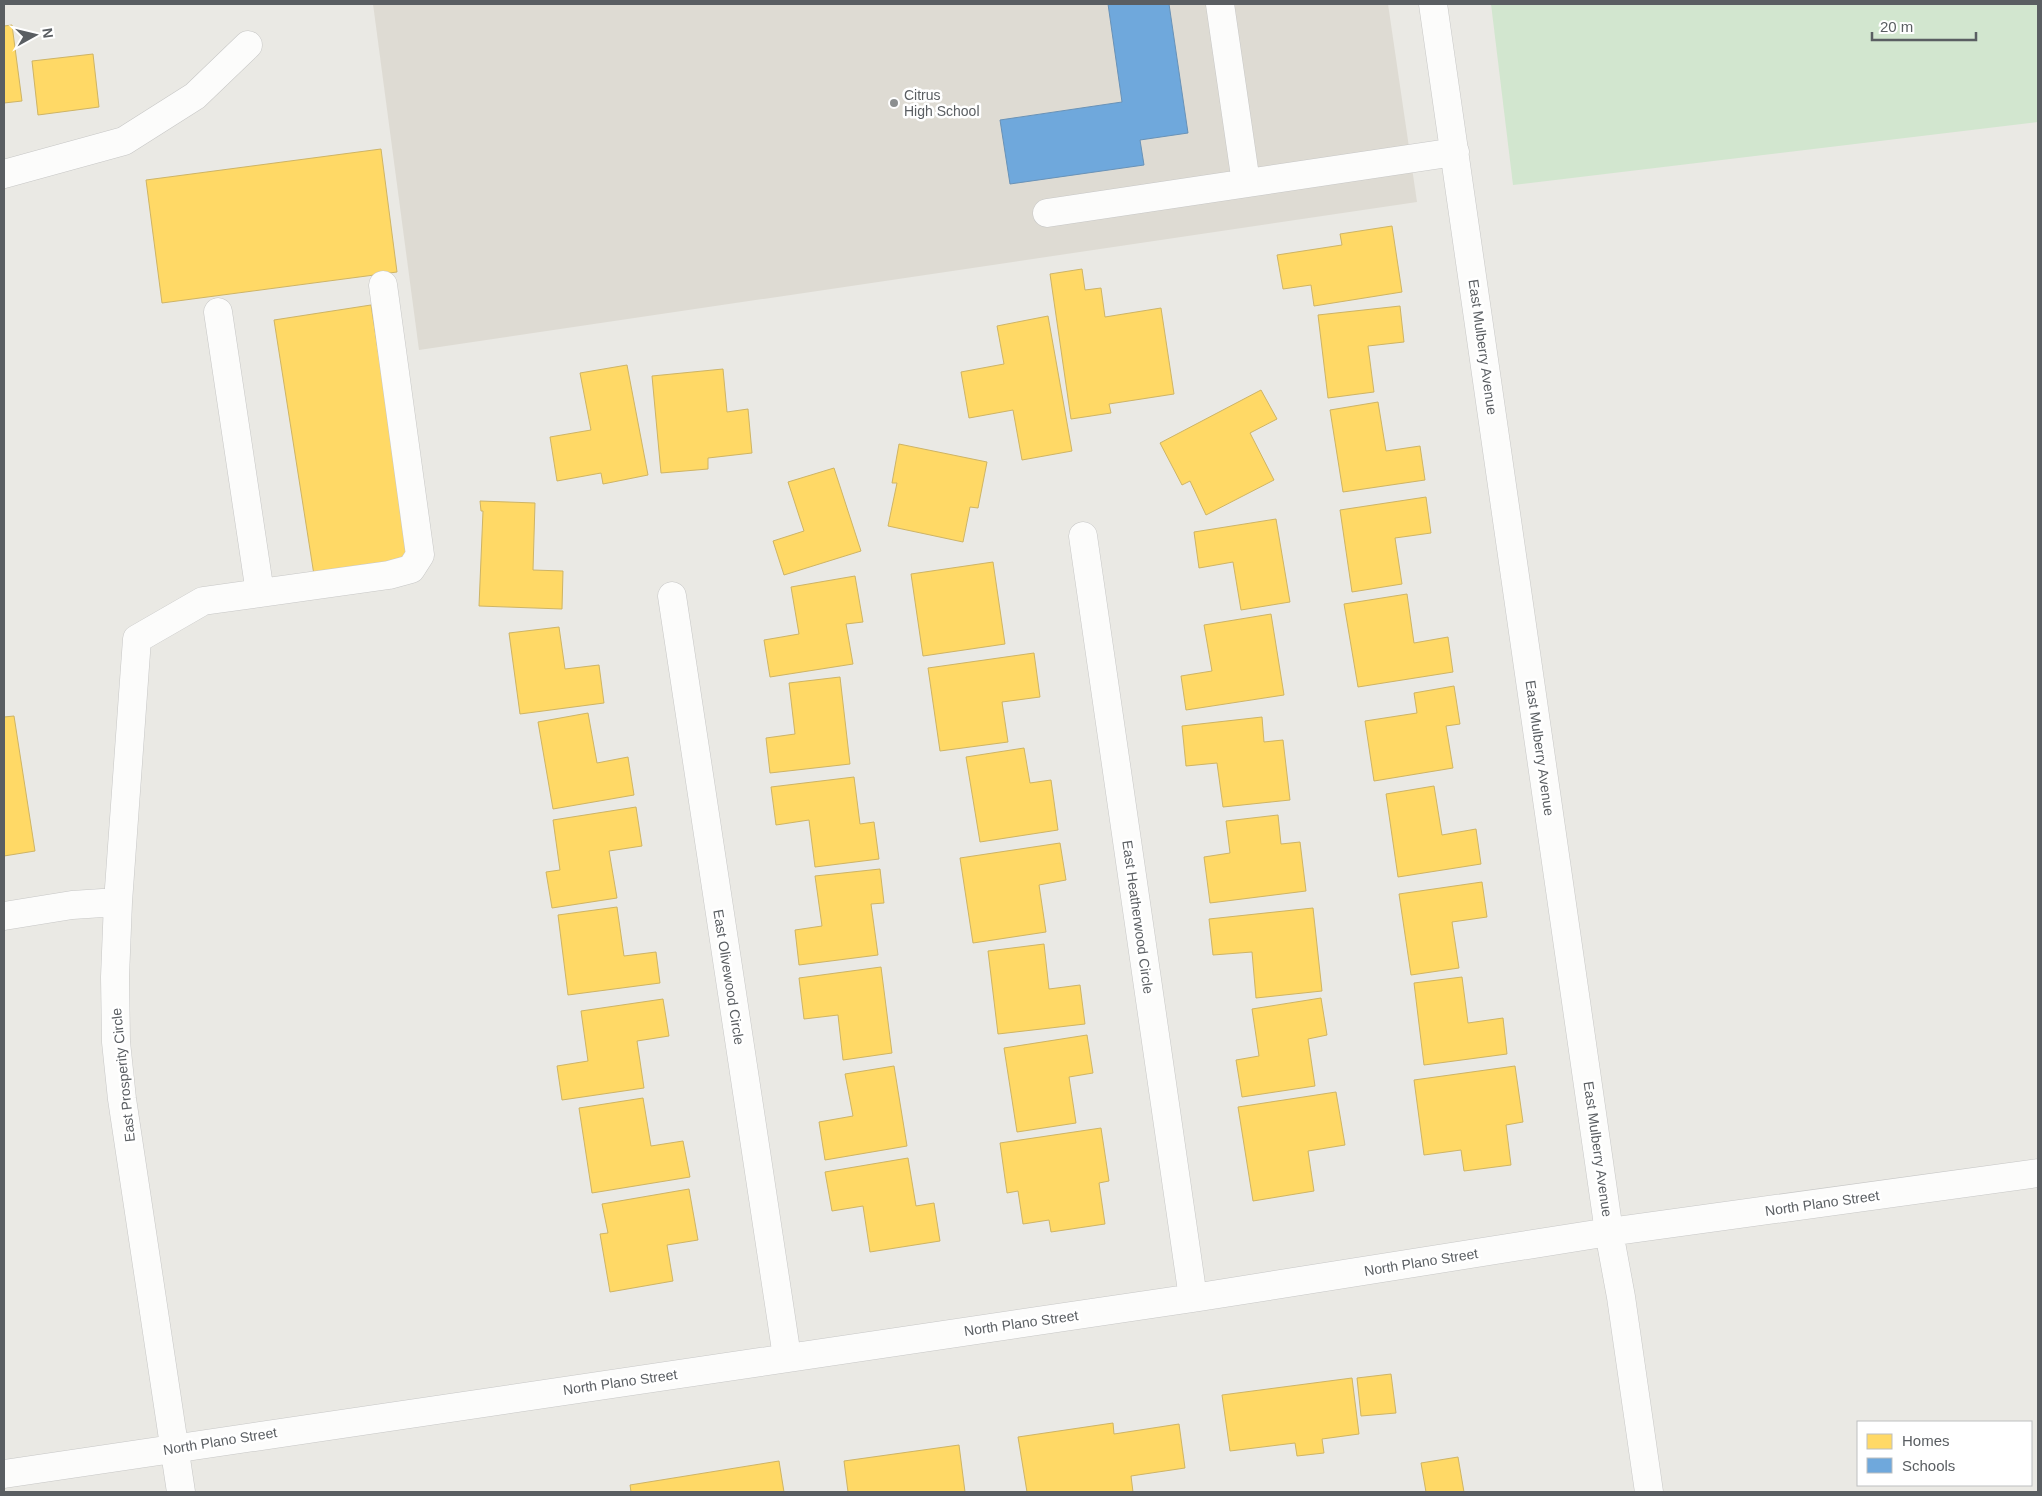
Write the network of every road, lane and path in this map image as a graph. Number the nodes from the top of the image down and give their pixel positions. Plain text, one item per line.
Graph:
1 (1220, 4) edge
2 (1433, 4) edge
3 (248, 45) dead end
4 (1455, 152) junction
5 (4, 174) edge
6 (1246, 184) junction
7 (1047, 213) dead end
8 (383, 285) dead end
9 (218, 312) dead end
10 (1083, 536) dead end
11 (260, 593) junction
12 (672, 596) dead end
13 (118, 902) junction
14 (4, 916) edge
15 (2038, 1173) edge
16 (1609, 1232) junction
17 (1193, 1298) junction
18 (787, 1357) junction
19 (175, 1448) junction
20 (4, 1474) edge
21 (181, 1492) edge
22 (1649, 1492) edge

1 - 6 street
2 - 4 street, East Mulberry Avenue
3 - 5 street
4 - 6 street
4 - 16 street, East Mulberry Avenue
6 - 7 street
8 - 11 street
9 - 11 street
10 - 17 street, East Heatherwood Circle
11 - 13 street, East Prosperity Circle
12 - 18 street, East Olivewood Circle
13 - 14 street
13 - 19 street, East Prosperity Circle
15 - 16 street, North Plano Street
16 - 17 street, North Plano Street
16 - 22 street, East Mulberry Avenue
17 - 18 street, North Plano Street
18 - 19 street, North Plano Street
19 - 20 street, North Plano Street
19 - 21 street, East Prosperity Circle

